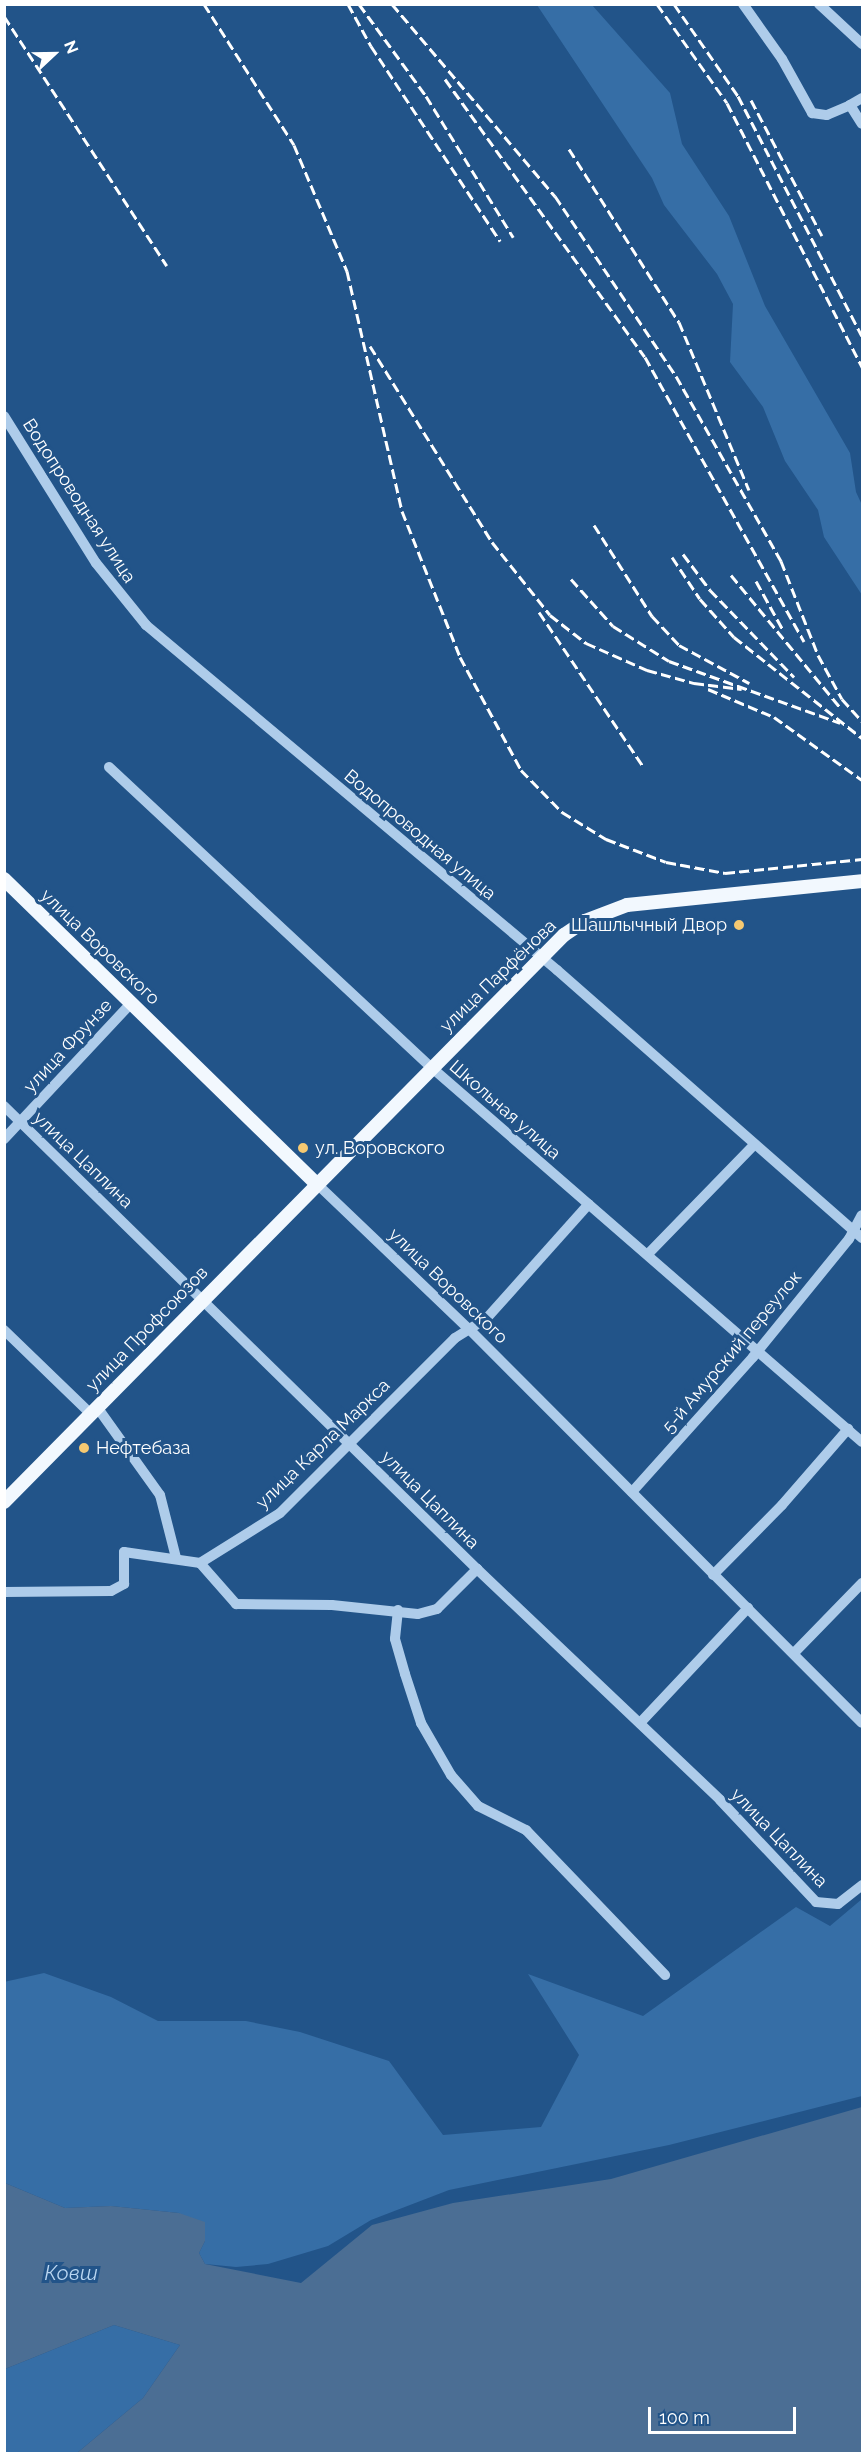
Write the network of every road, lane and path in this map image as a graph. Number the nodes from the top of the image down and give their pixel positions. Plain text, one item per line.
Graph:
1 (743, 4) edge
2 (819, 4) edge
3 (862, 44) edge
4 (862, 98) edge
5 (850, 105) junction
6 (862, 124) edge
7 (4, 416) edge
8 (110, 766) dead end
9 (4, 879) edge
10 (862, 881) edge
11 (539, 956) junction
12 (132, 1002) junction
13 (431, 1066) junction
14 (4, 1106) edge
15 (21, 1122) junction
16 (4, 1139) edge
17 (755, 1144) junction
18 (316, 1183) junction
19 (589, 1204) junction
20 (862, 1215) edge
21 (854, 1230) junction
22 (862, 1238) edge
23 (648, 1254) junction
24 (202, 1298) junction
25 (469, 1329) junction
26 (4, 1330) edge
27 (756, 1350) junction
28 (94, 1410) junction
29 (848, 1429) junction
30 (862, 1442) edge
31 (351, 1444) junction
32 (632, 1492) junction
33 (4, 1502) edge
34 (176, 1558) junction
35 (200, 1563) junction
36 (477, 1569) junction
37 (713, 1575) junction
38 (862, 1583) edge
39 (4, 1592) edge
40 (748, 1608) junction
41 (398, 1610) junction
42 (794, 1653) junction
43 (640, 1723) junction
44 (862, 1723) edge
45 (862, 1885) edge
46 (665, 1975) dead end

1 - 5 street
2 - 3 street
4 - 5 street
5 - 6 street
7 - 11 street, Водопроводная улица
8 - 13 street, Школьная улица
9 - 12 main road, улица Воровского
10 - 11 main road, улица Парфёнова
11 - 13 main road, улица Парфёнова
11 - 17 street, Водопроводная улица
12 - 15 street, улица Фрунзе
12 - 18 main road, улица Воровского
13 - 18 main road, улица Парфёнова
13 - 19 street, Школьная улица
14 - 15 street, улица Цаплина
15 - 16 street, улица Фрунзе
15 - 24 street, улица Цаплина
17 - 21 street, Водопроводная улица
17 - 23 street
18 - 24 main road, улица Профсоюзов
18 - 25 street, улица Воровского
19 - 23 street, Школьная улица
19 - 25 street, улица Карла Маркса
20 - 21 street, 5-й Амурский переулок
21 - 22 street, Водопроводная улица
21 - 27 street, 5-й Амурский переулок
23 - 27 street, Школьная улица
24 - 28 main road, улица Профсоюзов
24 - 31 street, улица Цаплина
25 - 31 street, улица Карла Маркса
25 - 32 street, улица Воровского
26 - 28 street
27 - 29 street, Школьная улица
27 - 32 street, 5-й Амурский переулок
28 - 33 main road, улица Профсоюзов
28 - 34 street
29 - 30 street, Школьная улица
29 - 37 street
31 - 35 street, улица Карла Маркса
31 - 36 street, улица Цаплина
32 - 37 street, улица Воровского
34 - 35 street
34 - 39 street
35 - 41 street
36 - 41 street
36 - 43 street, улица Цаплина
37 - 40 street, улица Воровского
38 - 42 street
40 - 42 street, улица Воровского
40 - 43 street
41 - 46 street
42 - 44 street, улица Воровского
43 - 45 street, улица Цаплина

